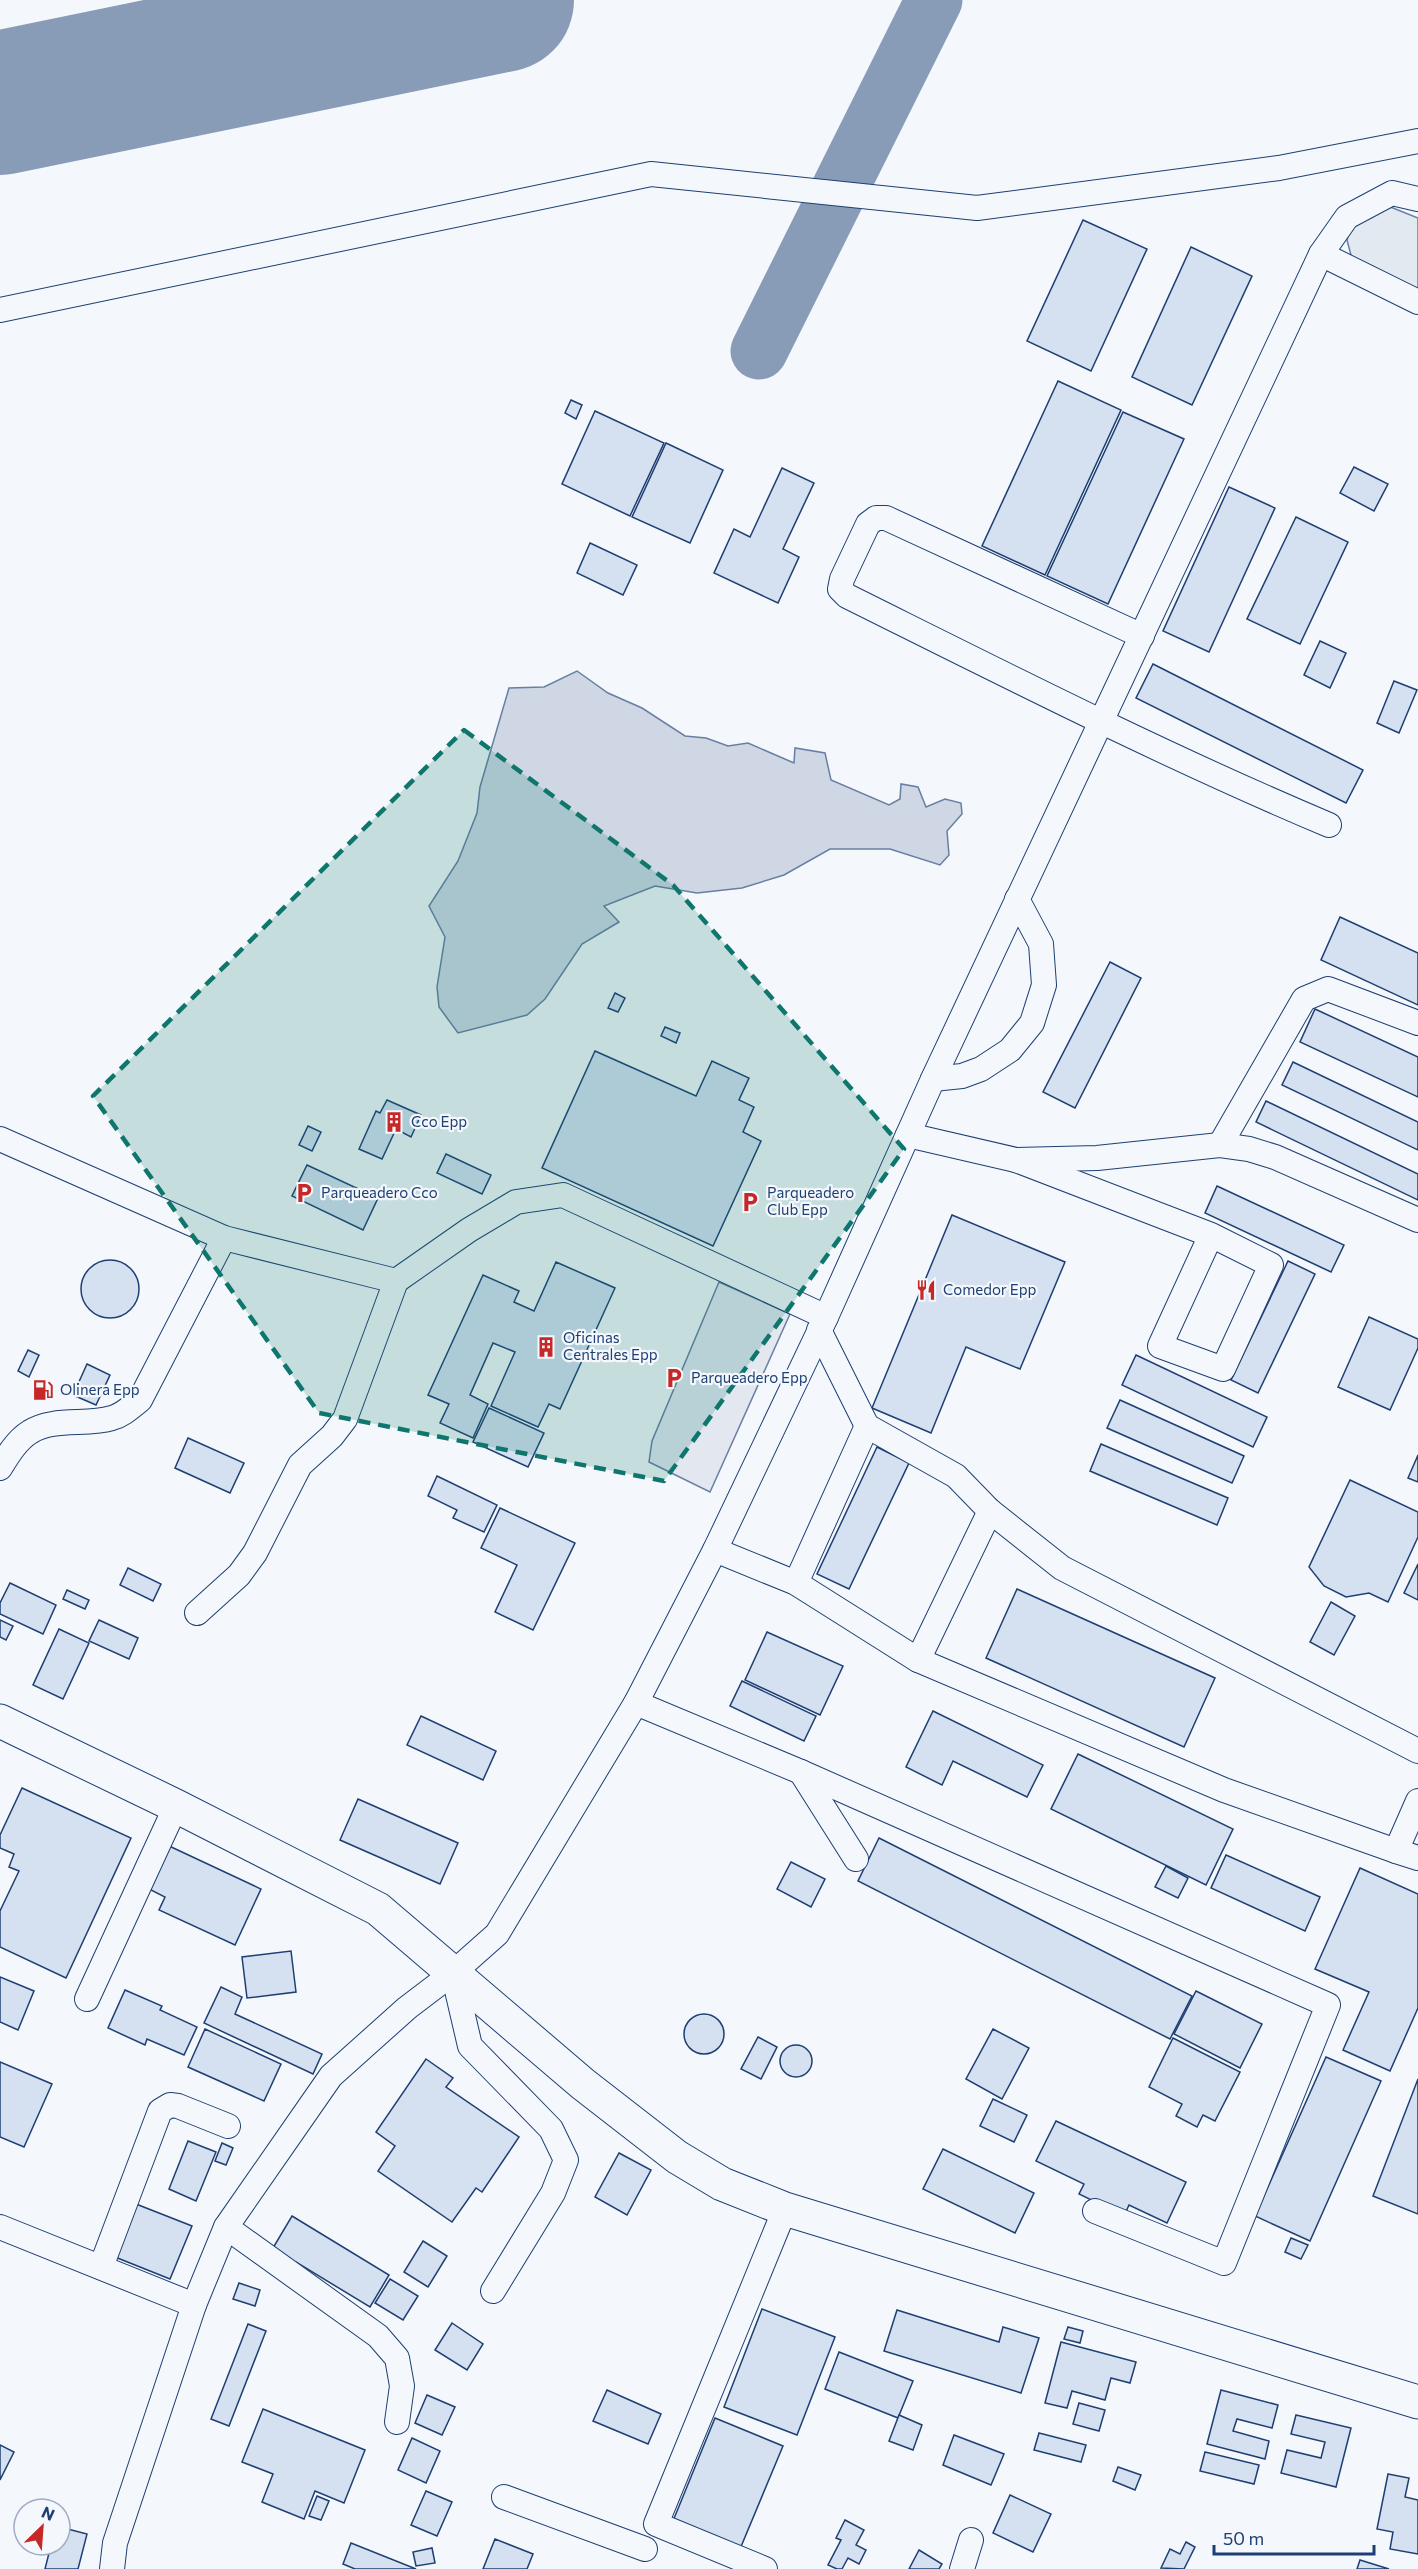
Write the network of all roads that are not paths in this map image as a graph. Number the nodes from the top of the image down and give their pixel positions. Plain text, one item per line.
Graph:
1 (1418, 141) edge
2 (1418, 199) edge
3 (1321, 254) junction
4 (1418, 302) edge
5 (0, 310) edge
6 (1142, 636) junction
7 (1102, 722) junction
8 (1329, 825) dead end
9 (1017, 899) junction
10 (1418, 1023) edge
11 (933, 1079) junction
12 (909, 1135) junction
13 (0, 1139) edge
14 (1220, 1144) junction
15 (1016, 1160) junction
16 (1418, 1220) edge
17 (1211, 1235) junction
18 (224, 1238) junction
19 (396, 1281) junction
20 (823, 1324) junction
21 (867, 1426) junction
22 (0, 1468) edge
23 (990, 1511) junction
24 (715, 1550) junction
25 (796, 1583) junction
26 (197, 1613) dead end
27 (918, 1660) junction
28 (636, 1703) junction
29 (0, 1721) edge
30 (1418, 1751) edge
31 (801, 1772) junction
32 (1418, 1801) edge
33 (176, 1806) junction
34 (1407, 1855) edge
35 (856, 1859) dead end
36 (453, 1973) junction
37 (87, 1999) dead end
38 (228, 2126) dead end
39 (785, 2209) junction
40 (1095, 2211) dead end
41 (0, 2227) edge
42 (226, 2227) junction
43 (101, 2267) junction
44 (493, 2291) dead end
45 (194, 2305) junction
46 (1418, 2402) edge
47 (397, 2422) dead end
48 (504, 2497) dead end
49 (656, 2524) junction
50 (970, 2540) dead end
51 (641, 2559) edge
52 (112, 2569) edge
53 (765, 2569) edge
54 (962, 2569) edge

1 - 5 street
2 - 3 street
3 - 4 street
3 - 6 street
6 - 7 street
6 - 7 street
7 - 8 street
7 - 9 street
9 - 11 street
9 - 11 street
10 - 14 street
11 - 12 street
12 - 15 street
12 - 20 street
13 - 18 street
14 - 15 street
14 - 16 street
15 - 17 street
17 - 17 street
18 - 19 street
18 - 22 street
19 - 20 street
19 - 26 street
20 - 21 street
20 - 24 street
21 - 23 street
21 - 25 street
23 - 27 street
23 - 30 street
24 - 25 street
24 - 28 street
25 - 27 street
27 - 34 street
28 - 31 street
28 - 36 street
29 - 33 highway
31 - 35 street
31 - 40 street
32 - 34 street
33 - 36 highway
33 - 37 street
36 - 39 highway
36 - 42 street
36 - 44 street
38 - 43 street
39 - 46 highway
39 - 49 street
41 - 43 street
42 - 45 street
42 - 47 street
43 - 45 street
45 - 52 street
48 - 51 street
49 - 51 street
49 - 53 street
50 - 54 street

